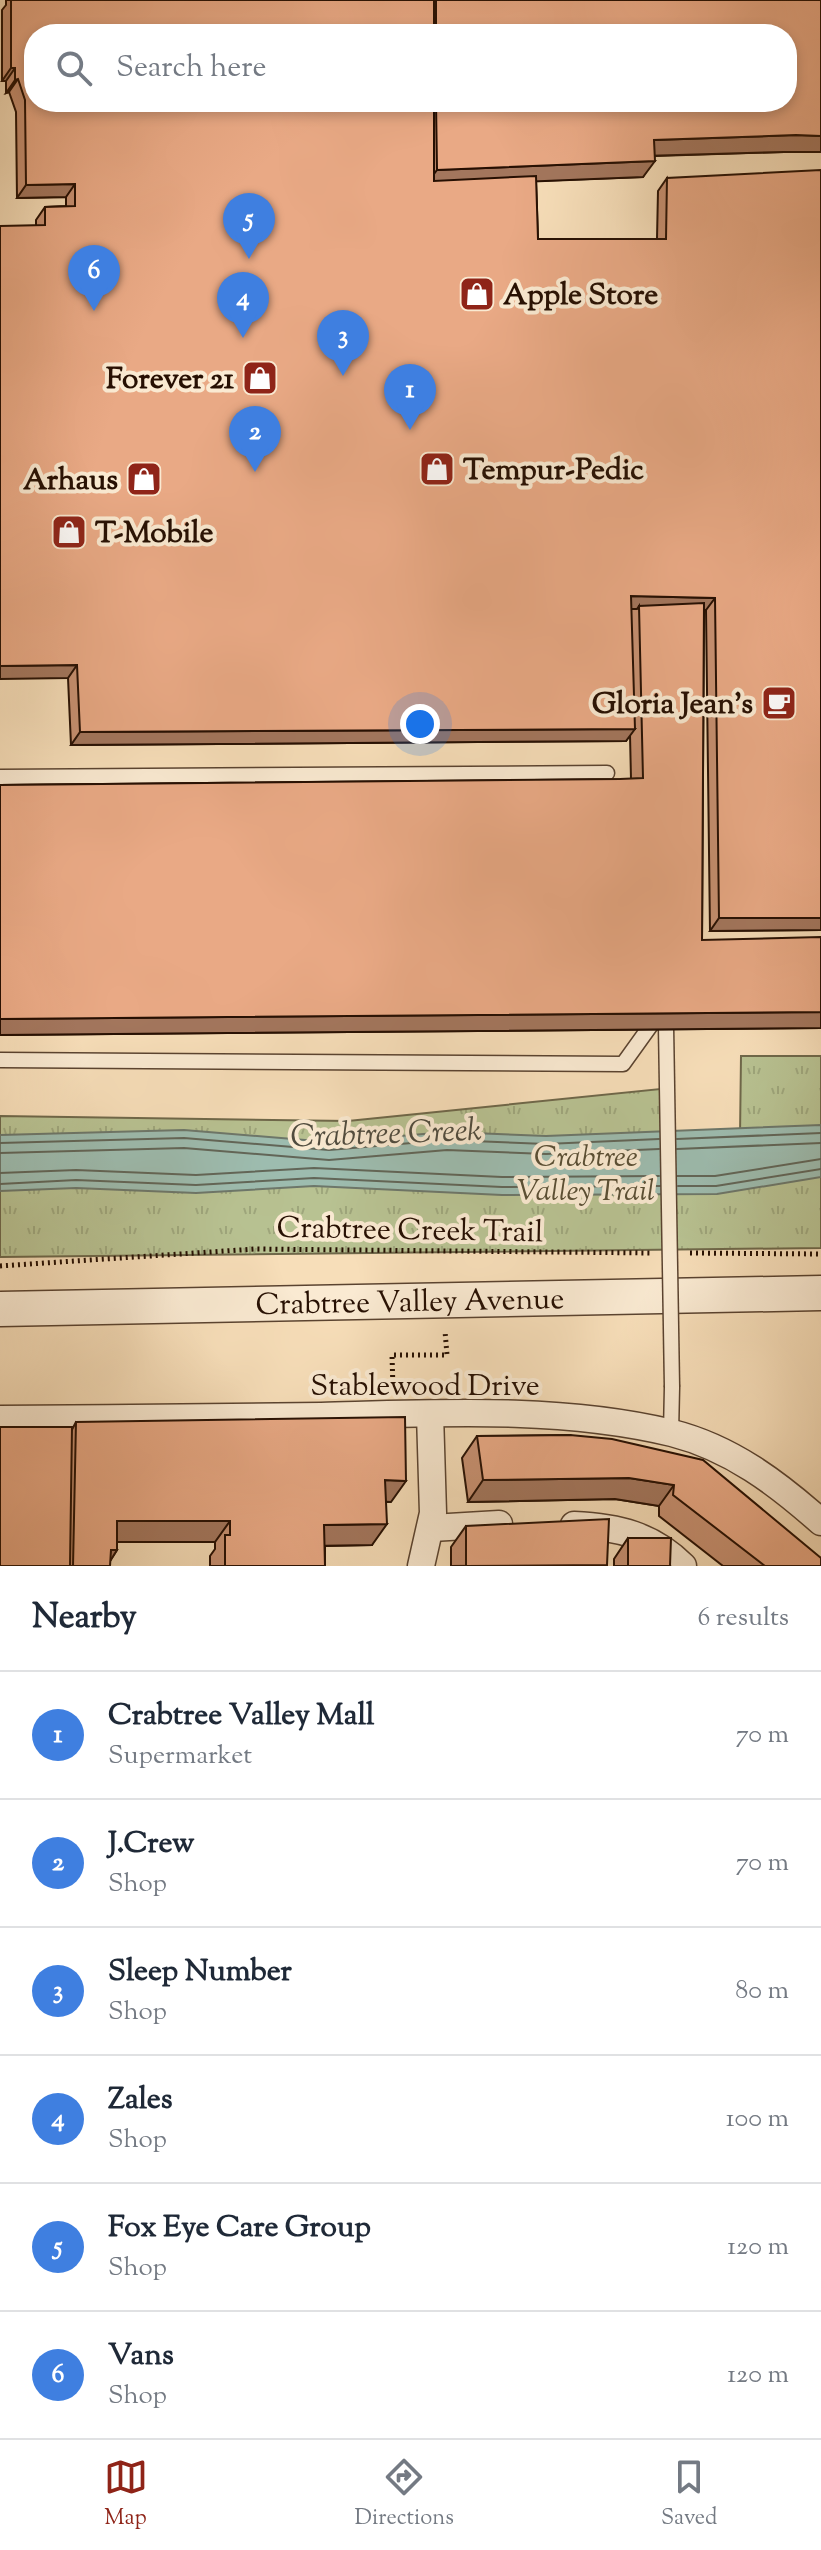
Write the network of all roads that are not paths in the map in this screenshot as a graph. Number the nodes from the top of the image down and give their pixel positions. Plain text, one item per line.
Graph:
1 (607, 773) dead end
2 (0, 777) edge
3 (686, 1017) edge
4 (666, 1026) edge
5 (0, 1060) edge
6 (821, 1293) edge
7 (0, 1309) edge
8 (430, 1414) junction
9 (0, 1419) edge
10 (671, 1433) junction
11 (821, 1522) edge
12 (432, 1528) junction
13 (421, 1566) edge
14 (683, 1566) edge

1 - 2 lane
3 - 5 lane
4 - 10 lane, bridge
6 - 7 street, Crabtree Valley Avenue
8 - 9 street, Stablewood Drive
8 - 10 street, Stablewood Drive
8 - 12 street
10 - 11 street, Stablewood Drive
12 - 13 street
12 - 14 street

